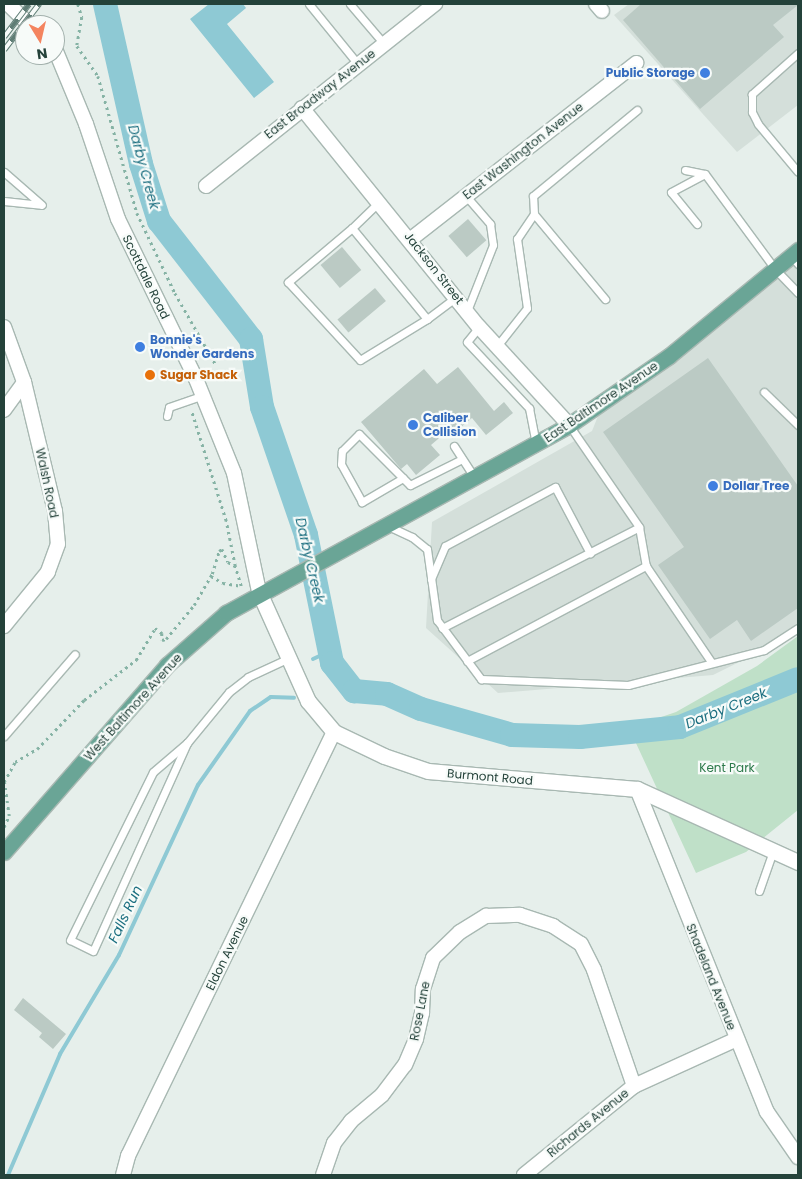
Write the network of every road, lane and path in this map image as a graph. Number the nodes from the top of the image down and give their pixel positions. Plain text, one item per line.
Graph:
1 (8, 4) edge
2 (78, 4) edge
3 (309, 4) edge
4 (350, 4) edge
5 (436, 4) edge
6 (20, 15) edge
7 (384, 44) junction
8 (798, 54) edge
9 (636, 63) dead end
10 (358, 64) junction
11 (62, 65) edge
12 (302, 108) junction
13 (636, 110) dead end
14 (685, 170) dead end
15 (4, 172) edge
16 (798, 172) edge
17 (705, 174) junction
18 (206, 186) dead end
19 (466, 196) junction
20 (4, 201) edge
21 (380, 202) junction
22 (534, 214) junction
23 (697, 224) dead end
24 (352, 228) junction
25 (411, 239) junction
26 (796, 257) edge
27 (776, 270) junction
28 (798, 293) edge
29 (456, 297) junction
30 (605, 299) dead end
31 (467, 311) junction
32 (427, 319) junction
33 (479, 326) junction
34 (4, 327) edge
35 (497, 346) junction
36 (216, 365) dead end
37 (24, 382) junction
38 (764, 392) dead end
39 (203, 395) junction
40 (188, 400) junction
41 (4, 410) edge
42 (167, 416) dead end
43 (569, 425) junction
44 (798, 425) edge
45 (537, 444) junction
46 (454, 446) dead end
47 (462, 459) junction
48 (474, 477) junction
49 (403, 478) junction
50 (386, 525) junction
51 (639, 527) junction
52 (358, 539) joint
53 (590, 553) junction
54 (235, 566) junction
55 (646, 566) junction
56 (211, 576) junction
57 (431, 580) junction
58 (259, 592) junction
59 (4, 626) edge
60 (442, 628) junction
61 (798, 628) edge
62 (76, 654) dead end
63 (289, 658) junction
64 (468, 661) junction
65 (712, 663) junction
66 (334, 732) junction
67 (4, 736) edge
68 (187, 743) junction
69 (637, 790) junction
70 (4, 827) edge
71 (772, 851) junction
72 (4, 852) edge
73 (798, 862) edge
74 (760, 891) dead end
75 (737, 1039) junction
76 (634, 1086) junction
77 (798, 1157) edge
78 (123, 1175) edge
79 (323, 1175) edge
80 (524, 1175) edge

1 - 6 street
2 - 36 path
3 - 10 lane
4 - 7 lane
5 - 7 street, East Broadway Avenue
7 - 10 street, East Broadway Avenue
8 - 16 lane
9 - 19 street, East Washington Avenue
10 - 12 street, East Broadway Avenue
11 - 39 street, Scottdale Road
12 - 18 street, East Broadway Avenue
12 - 21 street, Jackson Street
13 - 22 lane
14 - 17 lane
15 - 20 lane
17 - 23 lane
17 - 27 lane
19 - 25 street, East Washington Avenue
19 - 31 lane
21 - 24 lane
21 - 25 street, Jackson Street
22 - 30 lane
22 - 35 lane
24 - 32 lane
24 - 32 lane
25 - 29 street, Jackson Street
26 - 27 main road, East Baltimore Avenue
27 - 28 lane
27 - 43 main road, East Baltimore Avenue
29 - 31 street, Jackson Street
29 - 32 lane
31 - 33 street, Jackson Street
33 - 35 street, Jackson Street
33 - 45 lane
34 - 37 street, Walsh Road
35 - 43 street, Jackson Street
37 - 41 street
37 - 59 street, Walsh Road
38 - 44 lane
39 - 40 lane
39 - 58 street, Scottdale Road
40 - 42 lane
40 - 54 path
43 - 45 main road, East Baltimore Avenue
43 - 51 lane
45 - 48 main road, East Baltimore Avenue
46 - 47 lane
47 - 48 lane
47 - 49 lane
48 - 50 main road, East Baltimore Avenue
49 - 49 lane
50 - 52 main road, East Baltimore Avenue
50 - 57 lane
51 - 53 lane
51 - 55 lane
52 - 58 main road, West Baltimore Avenue
53 - 57 lane
53 - 60 lane
54 - 56 path
54 - 56 path
55 - 64 lane
55 - 65 lane
56 - 70 path
57 - 60 lane
58 - 63 street, Burmont Road
58 - 72 main road, West Baltimore Avenue
60 - 64 lane
61 - 65 lane
62 - 67 lane
63 - 66 street, Burmont Road
63 - 68 lane
64 - 65 lane
66 - 69 street, Burmont Road
66 - 78 street, Eldon Avenue
68 - 68 lane
69 - 71 street, Burmont Road
69 - 75 street, Shadeland Avenue
71 - 73 street, Burmont Road
71 - 74 lane
75 - 76 street, Richards Avenue
75 - 77 street, Shadeland Avenue
76 - 79 street, Rose Lane
76 - 80 street, Richards Avenue

